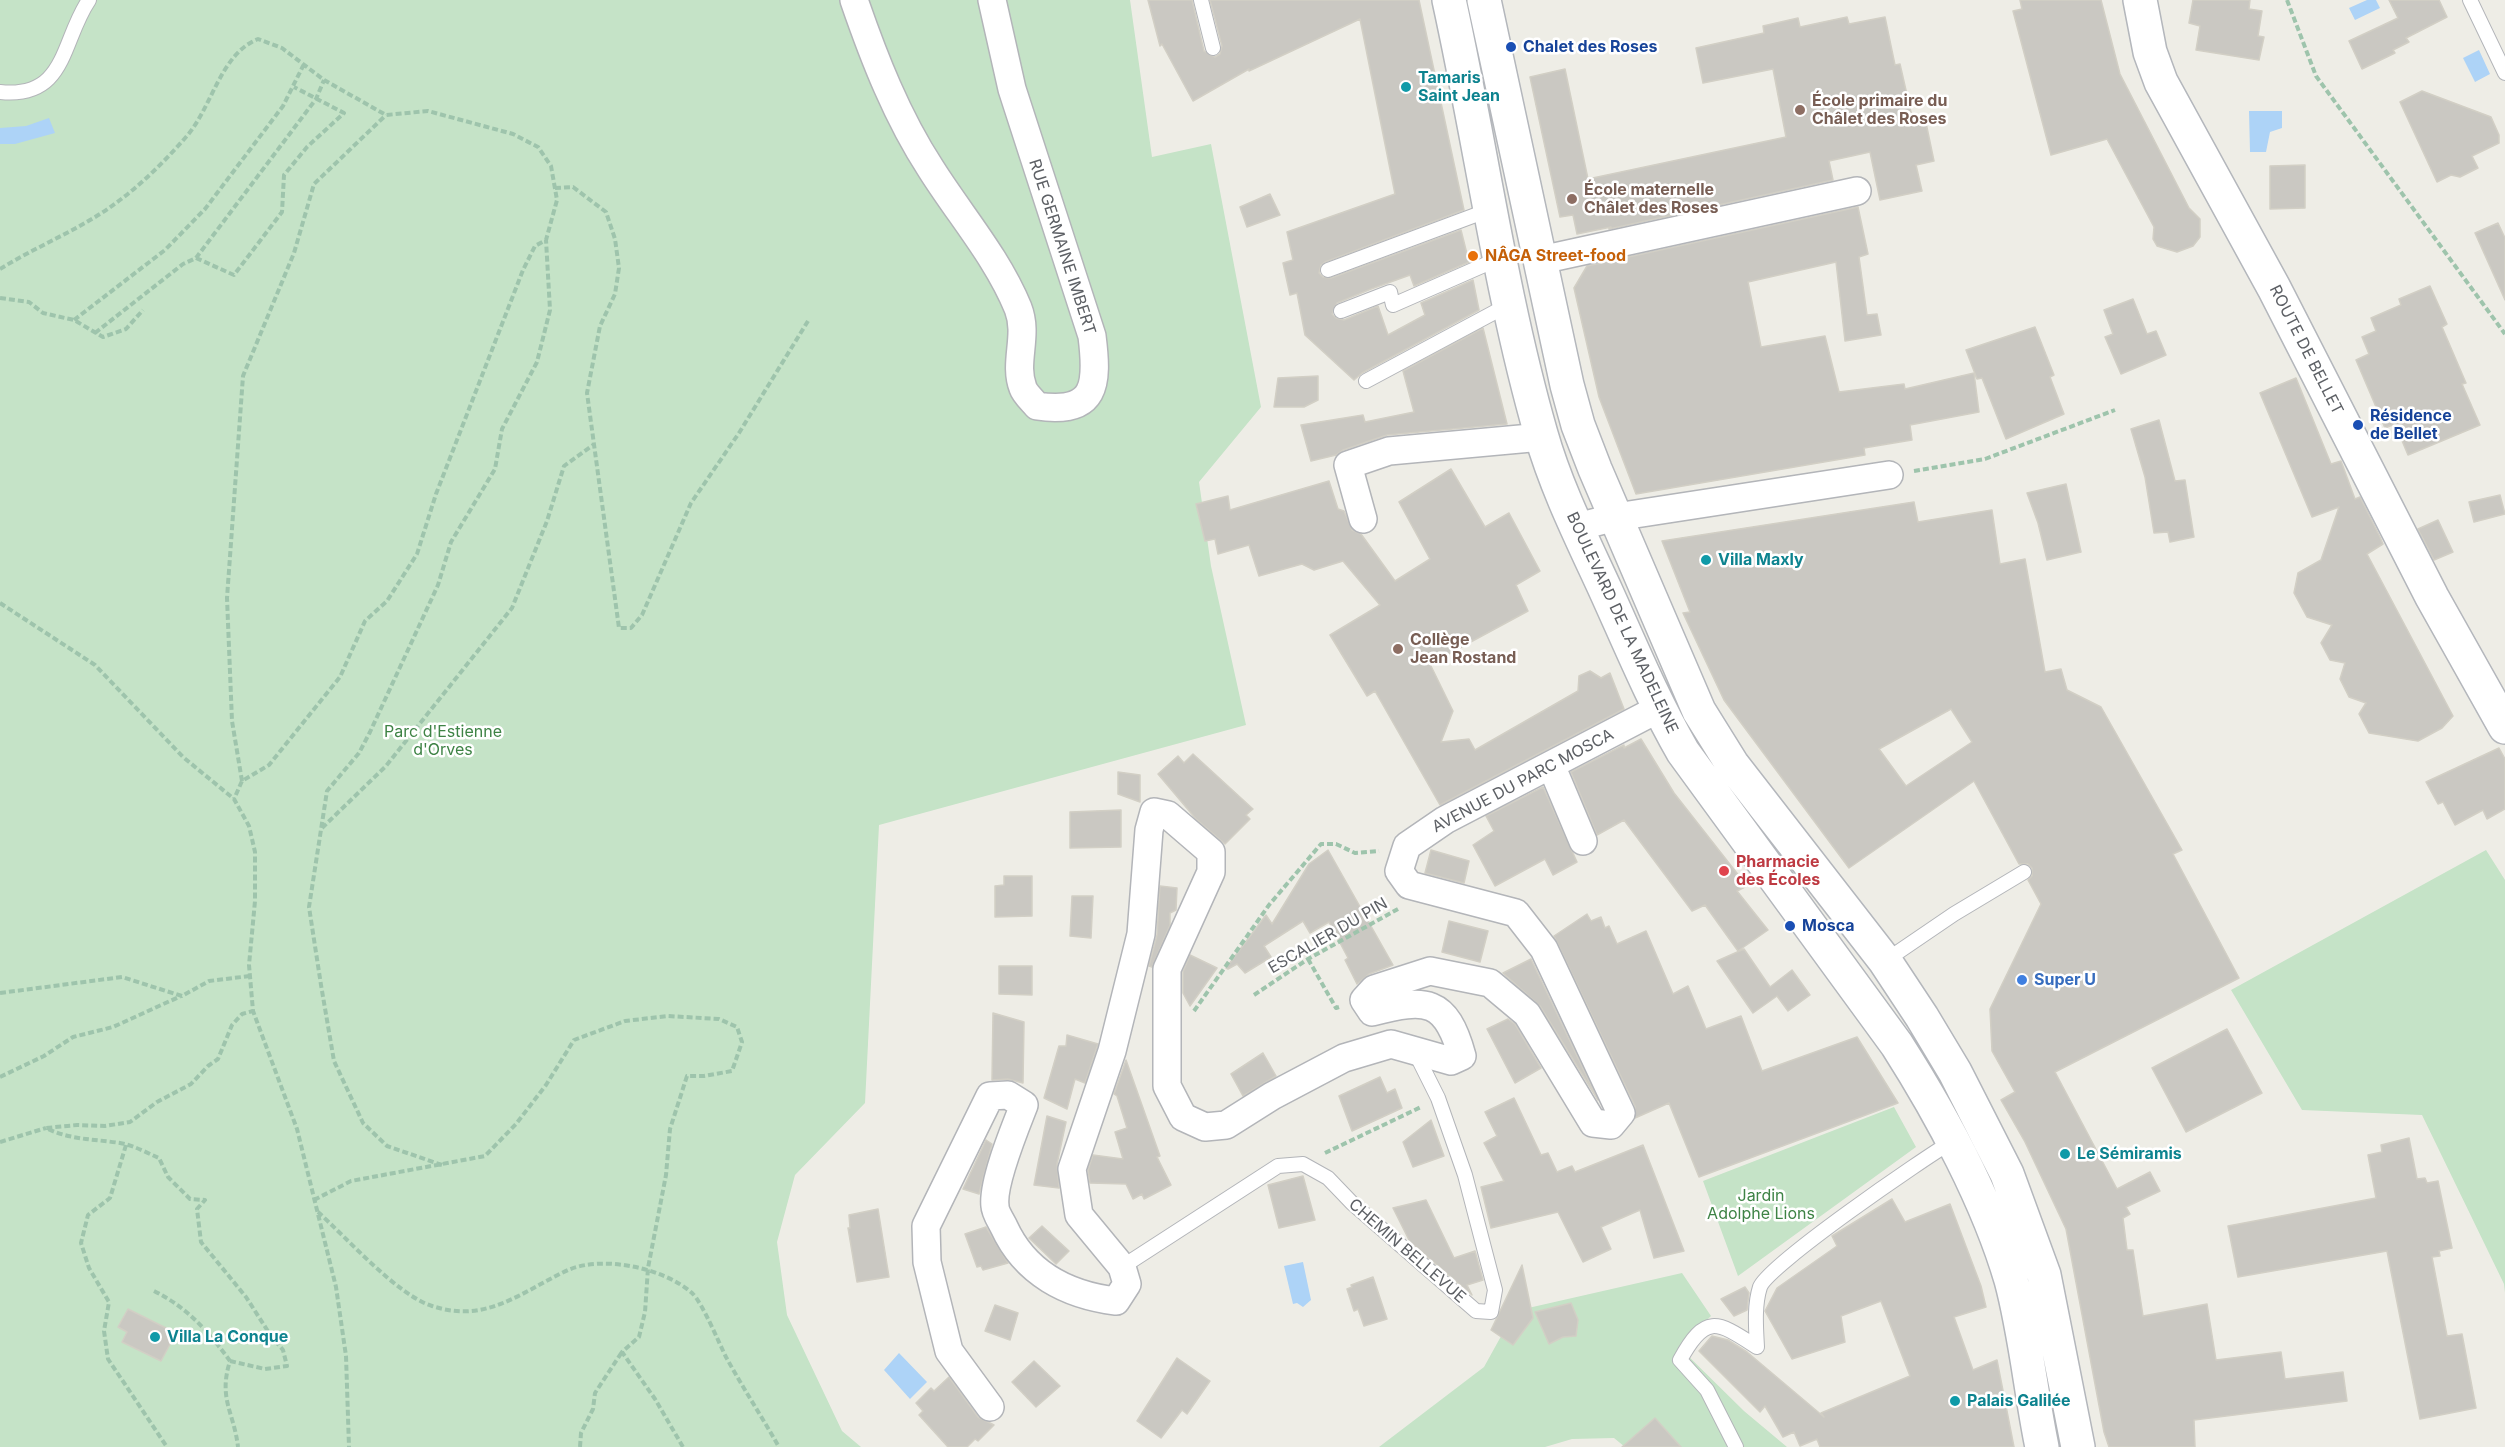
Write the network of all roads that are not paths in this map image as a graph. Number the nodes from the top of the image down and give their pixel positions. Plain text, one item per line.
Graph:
1 (89, 0) edge
2 (854, 0) edge
3 (992, 0) edge
4 (1201, 0) edge
5 (1449, 0) edge
6 (1484, 0) edge
7 (2140, 0) edge
8 (2470, 0) edge
9 (1213, 48) dead end
10 (2505, 73) edge
11 (0, 92) edge
12 (1857, 191) dead end
13 (1489, 210) junction
14 (1498, 259) junction
15 (1541, 260) junction
16 (1328, 270) dead end
17 (1508, 305) junction
18 (1341, 310) dead end
19 (1366, 381) dead end
20 (1542, 437) junction
21 (1889, 475) road end
22 (1617, 517) junction
23 (1363, 519) dead end
24 (1577, 527) junction
25 (1658, 709) junction
26 (2505, 727) edge
27 (1551, 765) junction
28 (1743, 806) junction
29 (1583, 841) dead end
30 (2024, 872) dead end
31 (1885, 961) junction
32 (1414, 1050) junction
33 (1967, 1135) junction
34 (1122, 1267) junction
35 (990, 1407) dead end
36 (1736, 1447) edge
37 (2042, 1447) edge
38 (2078, 1447) edge

1 - 11 lane
2 - 3 street, RUE GERMAINE IMBERT
4 - 9 lane
5 - 13 street, BOULEVARD DE LA MADELEINE
6 - 15 street, BOULEVARD DE LA MADELEINE
7 - 26 street, ROUTE DE BELLET
8 - 10 lane
12 - 15 street
13 - 14 street, BOULEVARD DE LA MADELEINE
13 - 16 lane
14 - 17 street, BOULEVARD DE LA MADELEINE
14 - 18 lane
15 - 22 street, BOULEVARD DE LA MADELEINE
17 - 19 lane
17 - 20 street, BOULEVARD DE LA MADELEINE
20 - 23 street
20 - 24 street, BOULEVARD DE LA MADELEINE
21 - 22 street
22 - 24 street
22 - 28 street, BOULEVARD DE LA MADELEINE
24 - 25 street, BOULEVARD DE LA MADELEINE
25 - 27 street, AVENUE DU PARC MOSCA
25 - 28 street, BOULEVARD DE LA MADELEINE
27 - 29 street
27 - 32 street, AVENUE DU PARC MOSCA
28 - 31 street, BOULEVARD DE LA MADELEINE
28 - 33 street, BOULEVARD DE LA MADELEINE
30 - 31 lane
31 - 33 street, BOULEVARD DE LA MADELEINE
32 - 34 lane, CHEMIN BELLEVUE
32 - 34 street
33 - 36 lane
33 - 37 street, BOULEVARD DE LA MADELEINE
33 - 38 street, BOULEVARD DE LA MADELEINE
34 - 35 street

